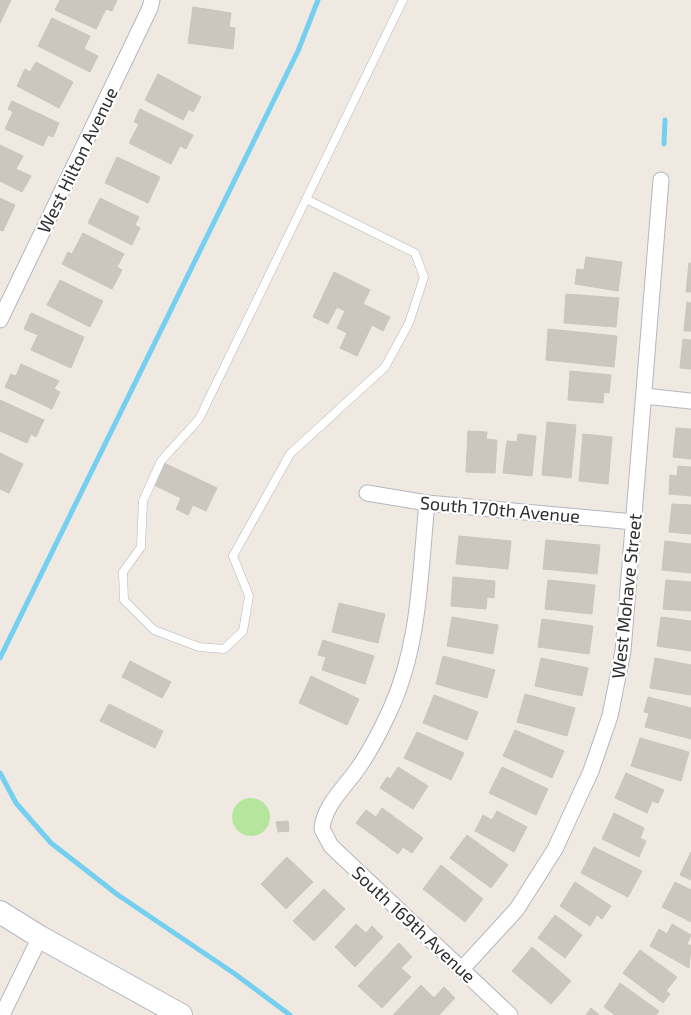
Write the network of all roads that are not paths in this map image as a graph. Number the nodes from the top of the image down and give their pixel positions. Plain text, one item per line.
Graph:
1 (152, 0) edge
2 (403, 0) edge
3 (661, 180) dead end
4 (306, 199) junction
5 (0, 320) edge
6 (644, 396) junction
7 (691, 401) edge
8 (367, 493) dead end
9 (427, 503) junction
10 (634, 522) junction
11 (0, 912) edge
12 (40, 937) junction
13 (462, 969) junction
14 (2, 1015) edge
15 (181, 1015) edge
16 (510, 1015) edge

1 - 5 street, West Hilton Avenue
2 - 4 lane
3 - 6 street, West Mohave Street
4 - 4 lane
6 - 7 street
6 - 10 street, West Mohave Street
8 - 9 street, South 170th Avenue
9 - 10 street, South 170th Avenue
9 - 13 street, South 169th Avenue
10 - 13 street, West Mohave Street
11 - 12 street
12 - 14 street
12 - 15 street
13 - 16 street, South 169th Avenue

